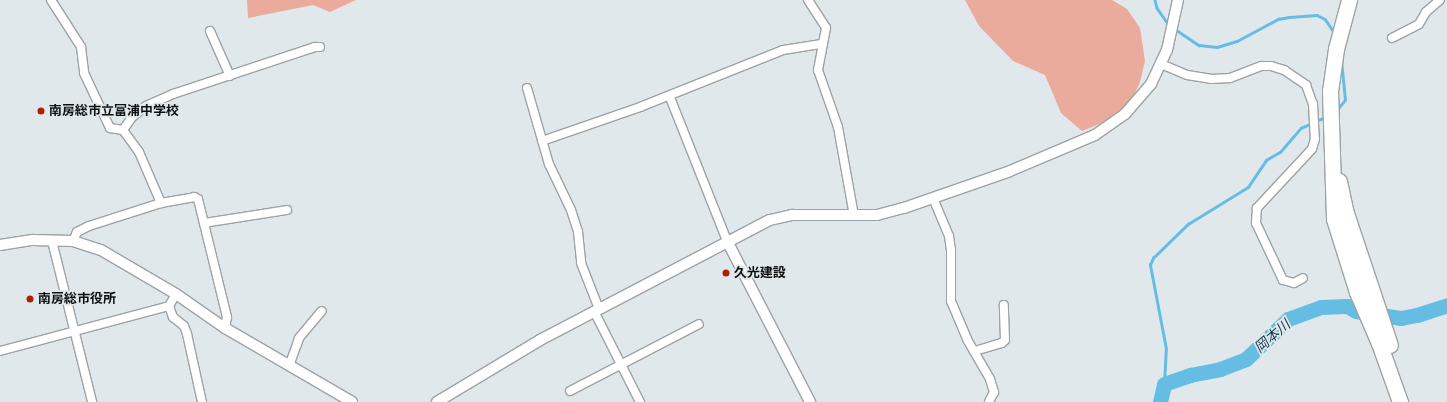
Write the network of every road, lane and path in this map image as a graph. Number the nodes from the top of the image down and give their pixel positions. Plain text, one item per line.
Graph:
1 (51, 0) edge
2 (808, 0) edge
3 (1349, 0) edge
4 (1440, 0) edge
5 (1179, 1) edge
6 (210, 31) dead end
7 (1392, 38) dead end
8 (822, 44) junction
9 (320, 48) dead end
10 (1161, 64) junction
11 (230, 76) junction
12 (527, 88) dead end
13 (671, 100) dead end
14 (123, 130) junction
15 (542, 141) junction
16 (933, 198) junction
17 (161, 203) junction
18 (287, 210) dead end
19 (854, 216) junction
20 (204, 223) junction
21 (727, 240) junction
22 (52, 241) junction
23 (73, 241) junction
24 (0, 245) edge
25 (1302, 278) dead end
26 (176, 294) junction
27 (1004, 305) dead end
28 (169, 306) junction
29 (596, 310) junction
30 (322, 311) dead end
31 (699, 324) dead end
32 (225, 328) junction
33 (75, 331) junction
34 (1384, 342) junction
35 (0, 351) edge
36 (975, 351) junction
37 (621, 364) junction
38 (289, 366) junction
39 (570, 391) dead end
40 (92, 402) edge
41 (202, 402) edge
42 (352, 402) edge
43 (437, 402) edge
44 (640, 402) edge
45 (810, 402) edge
46 (989, 402) edge
47 (1400, 402) edge
48 (1410, 402) edge

1 - 14 street
2 - 8 street
3 - 34 highway
4 - 7 street
5 - 10 street
6 - 11 street
8 - 15 street
8 - 19 street
9 - 11 street
10 - 16 street
10 - 25 street
11 - 14 street
12 - 15 street
13 - 21 street
14 - 17 street
15 - 29 street
16 - 19 street
16 - 36 street
17 - 20 street
17 - 23 street
18 - 20 street
19 - 21 street
20 - 32 street
21 - 29 street
21 - 45 street
22 - 23 street
22 - 24 street
22 - 33 street
23 - 26 street
26 - 28 street
26 - 32 street
27 - 36 street
28 - 33 street
28 - 41 street
29 - 37 street
29 - 43 street
30 - 38 street
31 - 37 street
32 - 38 street
33 - 35 street
33 - 40 street
34 - 47 highway
34 - 48 highway
36 - 46 street
37 - 39 street
37 - 44 street
38 - 42 street

